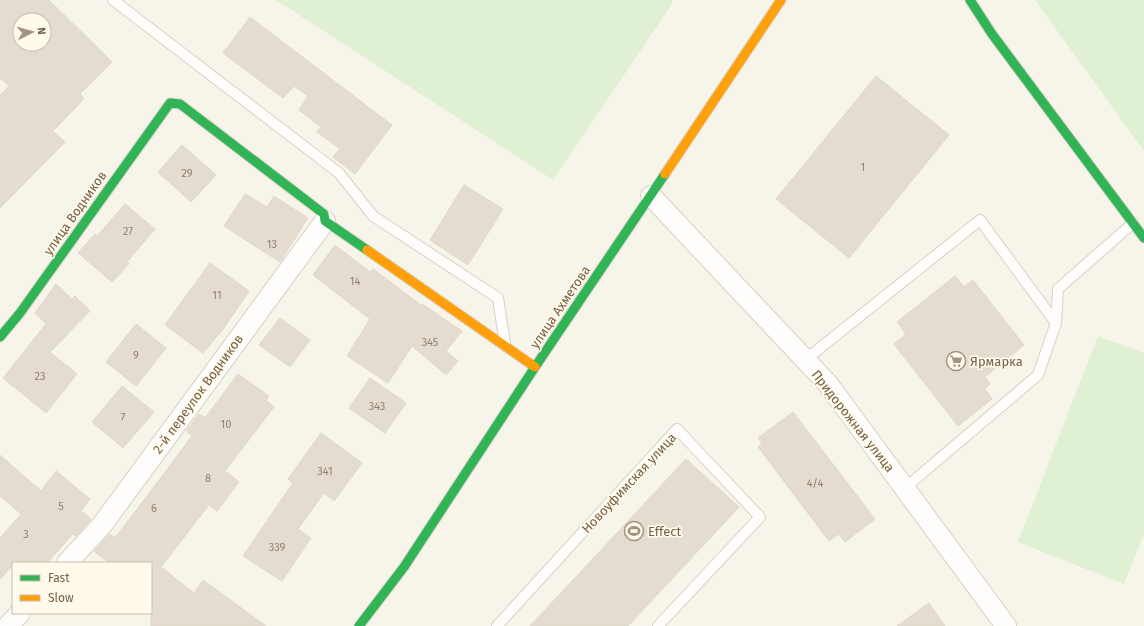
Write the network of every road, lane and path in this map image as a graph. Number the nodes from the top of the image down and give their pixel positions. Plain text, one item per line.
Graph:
1 (113, 0) edge
2 (781, 0) edge
3 (970, 0) edge
4 (651, 196) junction
5 (325, 220) junction
6 (1133, 223) junction
7 (1144, 238) edge
8 (1056, 323) junction
9 (0, 337) edge
10 (505, 346) junction
11 (805, 360) junction
12 (535, 367) junction
13 (905, 488) junction
14 (68, 562) edge
15 (19, 614) edge
16 (8, 626) edge
17 (359, 626) edge
18 (497, 626) edge
19 (658, 626) edge
20 (1006, 626) edge

1 - 10 lane
2 - 4 main road, улица Ахметова
3 - 6 main road
4 - 11 street, Придорожная улица
4 - 12 main road, улица Ахметова
5 - 9 main road, улица Водников
5 - 10 main road
5 - 14 street, 2-й переулок Водников
6 - 7 main road
6 - 8 lane
8 - 11 lane
8 - 13 lane
10 - 12 main road
11 - 13 street, Придорожная улица
12 - 17 main road, улица Ахметова
13 - 20 street, Придорожная улица
15 - 16 street
18 - 19 lane, Новоуфимская улица

